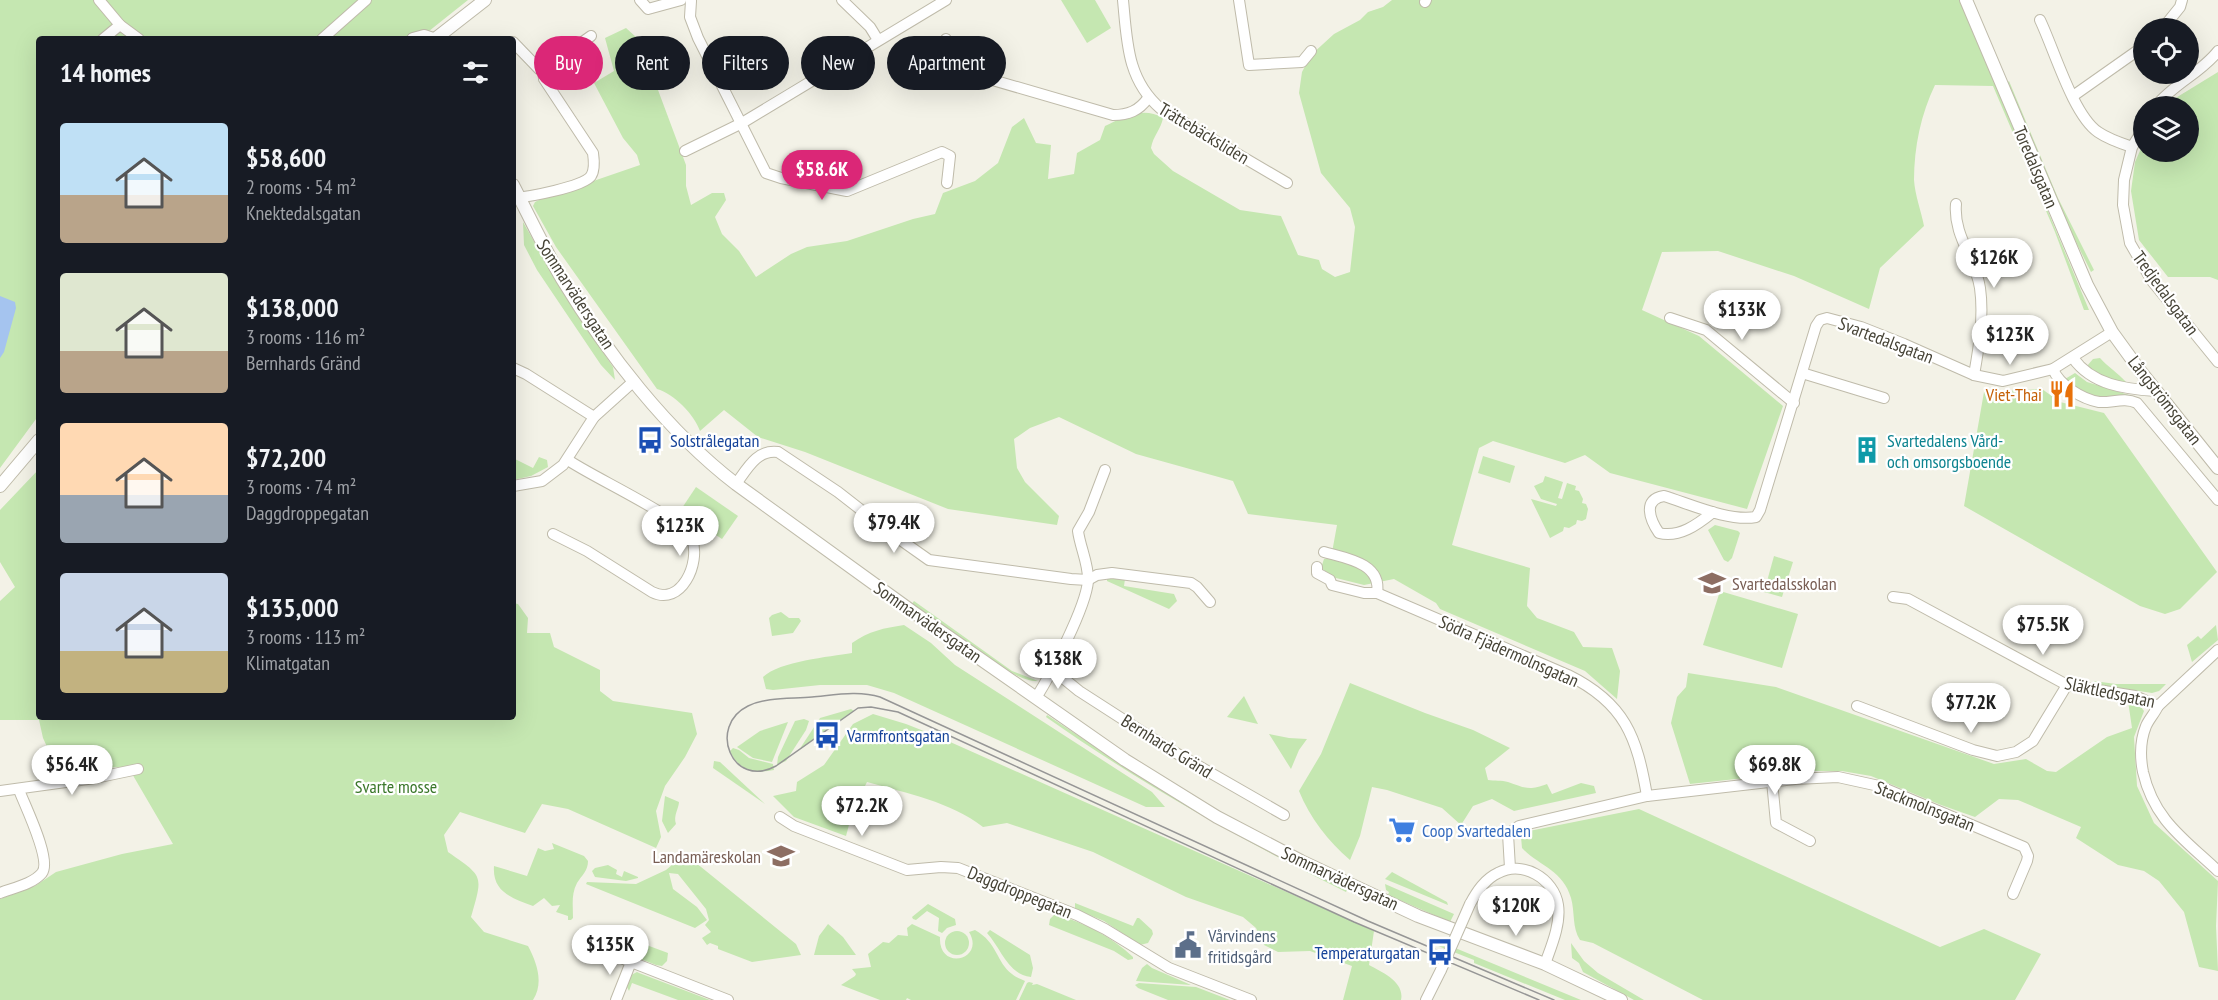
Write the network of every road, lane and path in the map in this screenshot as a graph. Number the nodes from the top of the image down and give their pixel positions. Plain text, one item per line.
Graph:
1 (99, 0) edge
2 (485, 0) edge
3 (640, 0) edge
4 (683, 0) edge
5 (691, 0) edge
6 (842, 0) edge
7 (946, 0) edge
8 (1123, 0) edge
9 (1239, 0) edge
10 (1966, 0) edge
11 (2182, 0) edge
12 (358, 2) edge
13 (2171, 18) edge
14 (2040, 20) dead end
15 (120, 25) junction
16 (107, 36) edge
17 (135, 36) edge
18 (325, 36) edge
19 (438, 36) edge
20 (878, 40) junction
21 (516, 45) edge
22 (1311, 51) dead end
23 (2218, 51) edge
24 (2133, 54) edge
25 (534, 64) edge
26 (1006, 84) edge
27 (551, 90) edge
28 (2073, 96) junction
29 (2167, 96) edge
30 (1148, 98) junction
31 (742, 123) junction
32 (2132, 147) joint
33 (685, 151) dead end
34 (947, 183) dead end
35 (1287, 183) dead end
36 (516, 198) edge
37 (1956, 204) dead end
38 (1670, 318) dead end
39 (2112, 332) junction
40 (2073, 358) junction
41 (2218, 362) edge
42 (2053, 369) junction
43 (516, 370) edge
44 (1802, 373) junction
45 (1974, 375) junction
46 (634, 381) junction
47 (2156, 391) junction
48 (1884, 398) dead end
49 (1794, 403) junction
50 (594, 417) junction
51 (36, 444) edge
52 (568, 460) junction
53 (2218, 468) edge
54 (1105, 470) dead end
55 (736, 484) junction
56 (516, 485) edge
57 (0, 486) edge
58 (2218, 501) edge
59 (1713, 512) junction
60 (552, 534) dead end
61 (1324, 552) dead end
62 (1317, 567) dead end
63 (1088, 580) junction
64 (1377, 593) junction
65 (1893, 597) dead end
66 (1210, 602) dead end
67 (2218, 650) edge
68 (1033, 655) dead end
69 (1052, 669) junction
70 (2067, 685) junction
71 (1036, 698) junction
72 (1857, 706) dead end
73 (2158, 706) junction
74 (138, 769) dead end
75 (1772, 782) junction
76 (19, 790) junction
77 (0, 791) edge
78 (1647, 796) junction
79 (1284, 814) dead end
80 (780, 817) dead end
81 (1810, 841) dead end
82 (1510, 868) junction
83 (2218, 871) edge
84 (0, 893) edge
85 (2013, 894) dead end
86 (598, 949) dead end
87 (631, 962) junction
88 (1545, 964) junction
89 (1432, 994) edge
90 (616, 1000) edge
91 (728, 1000) edge
92 (1251, 1000) edge
93 (1426, 1000) edge
94 (1621, 1000) edge

1 - 15 street
2 - 19 street
3 - 4 street
4 - 5 street
5 - 31 street
6 - 20 street
7 - 20 street
8 - 30 street, Trättebäcksliden
9 - 22 street
10 - 39 street, Toredalsgatan
11 - 13 street
12 - 18 street
14 - 28 street
15 - 16 street
15 - 17 street
20 - 31 street
21 - 25 street
23 - 29 street
24 - 28 street
26 - 30 street
27 - 36 street
28 - 32 street
30 - 35 street, Trättebäcksliden
31 - 33 street
31 - 34 street
32 - 41 street, Tredjedalsgatan
36 - 46 street, Sommarvädersgatan
37 - 45 street
38 - 49 street
39 - 40 street, Svartedalsgatan
39 - 47 street, Långströmsgatan
40 - 42 street, Svartedalsgatan
40 - 47 street
42 - 45 street, Svartedalsgatan
42 - 58 street, Långströmsgatan
43 - 50 street
44 - 45 street, Svartedalsgatan
44 - 48 street
44 - 49 street, Svartedalsgatan
46 - 50 street
46 - 55 street, Sommarvädersgatan
47 - 53 street, Långströmsgatan
49 - 59 street, Svartedalsgatan
50 - 52 street
51 - 57 street
52 - 56 street
52 - 60 street
54 - 63 street
55 - 63 street
55 - 71 street, Sommarvädersgatan
59 - 59 street, Svartedalsgatan
61 - 64 street
62 - 64 street, Södra Fjädermolnsgatan
63 - 66 street
63 - 69 street
64 - 78 street, Södra Fjädermolnsgatan
65 - 70 street, Släktledsgatan
67 - 73 street, Släktledsgatan
68 - 69 street, Bernhards Gränd
69 - 71 street
69 - 79 street, Bernhards Gränd
70 - 72 street
70 - 73 street, Släktledsgatan
71 - 88 street, Sommarvädersgatan
73 - 83 street
74 - 76 street
75 - 78 street, Stackmolnsgatan
75 - 81 street
75 - 85 street, Stackmolnsgatan
76 - 77 street
76 - 84 street
78 - 82 street, Stackmolnsgatan
80 - 92 street, Daggdroppegatan
82 - 88 street
82 - 89 street, bridge
86 - 87 street
87 - 90 street
87 - 91 street
88 - 94 street, Sommarvädersgatan
89 - 93 street

